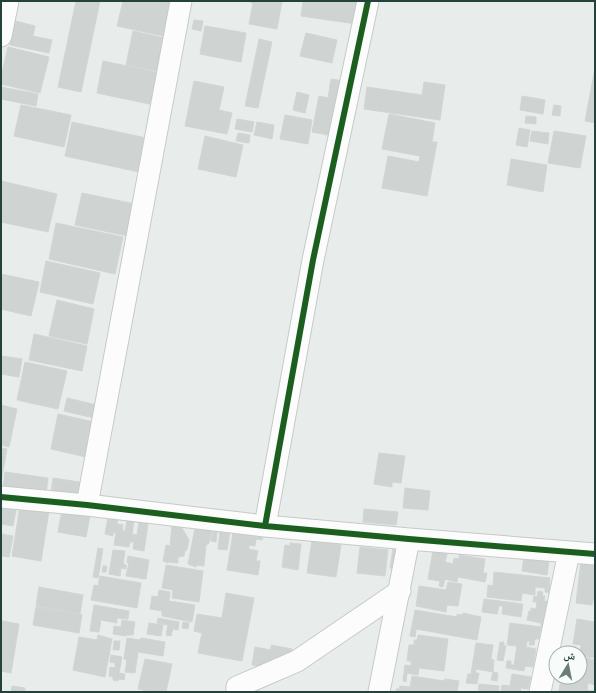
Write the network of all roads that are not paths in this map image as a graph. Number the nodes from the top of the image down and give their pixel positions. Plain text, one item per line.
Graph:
1 (8, 1) edge
2 (181, 1) edge
3 (368, 1) edge
4 (1, 36) edge
5 (1, 497) edge
6 (86, 505) junction
7 (265, 526) junction
8 (409, 539) junction
9 (570, 552) junction
10 (595, 554) edge
11 (400, 591) junction
12 (237, 692) edge
13 (379, 692) edge
14 (540, 692) edge

1 - 4 street
2 - 6 street
3 - 7 street
5 - 6 street
6 - 7 street
7 - 8 street
8 - 9 street
8 - 11 street
9 - 10 street
9 - 14 street
11 - 12 street
11 - 13 street

